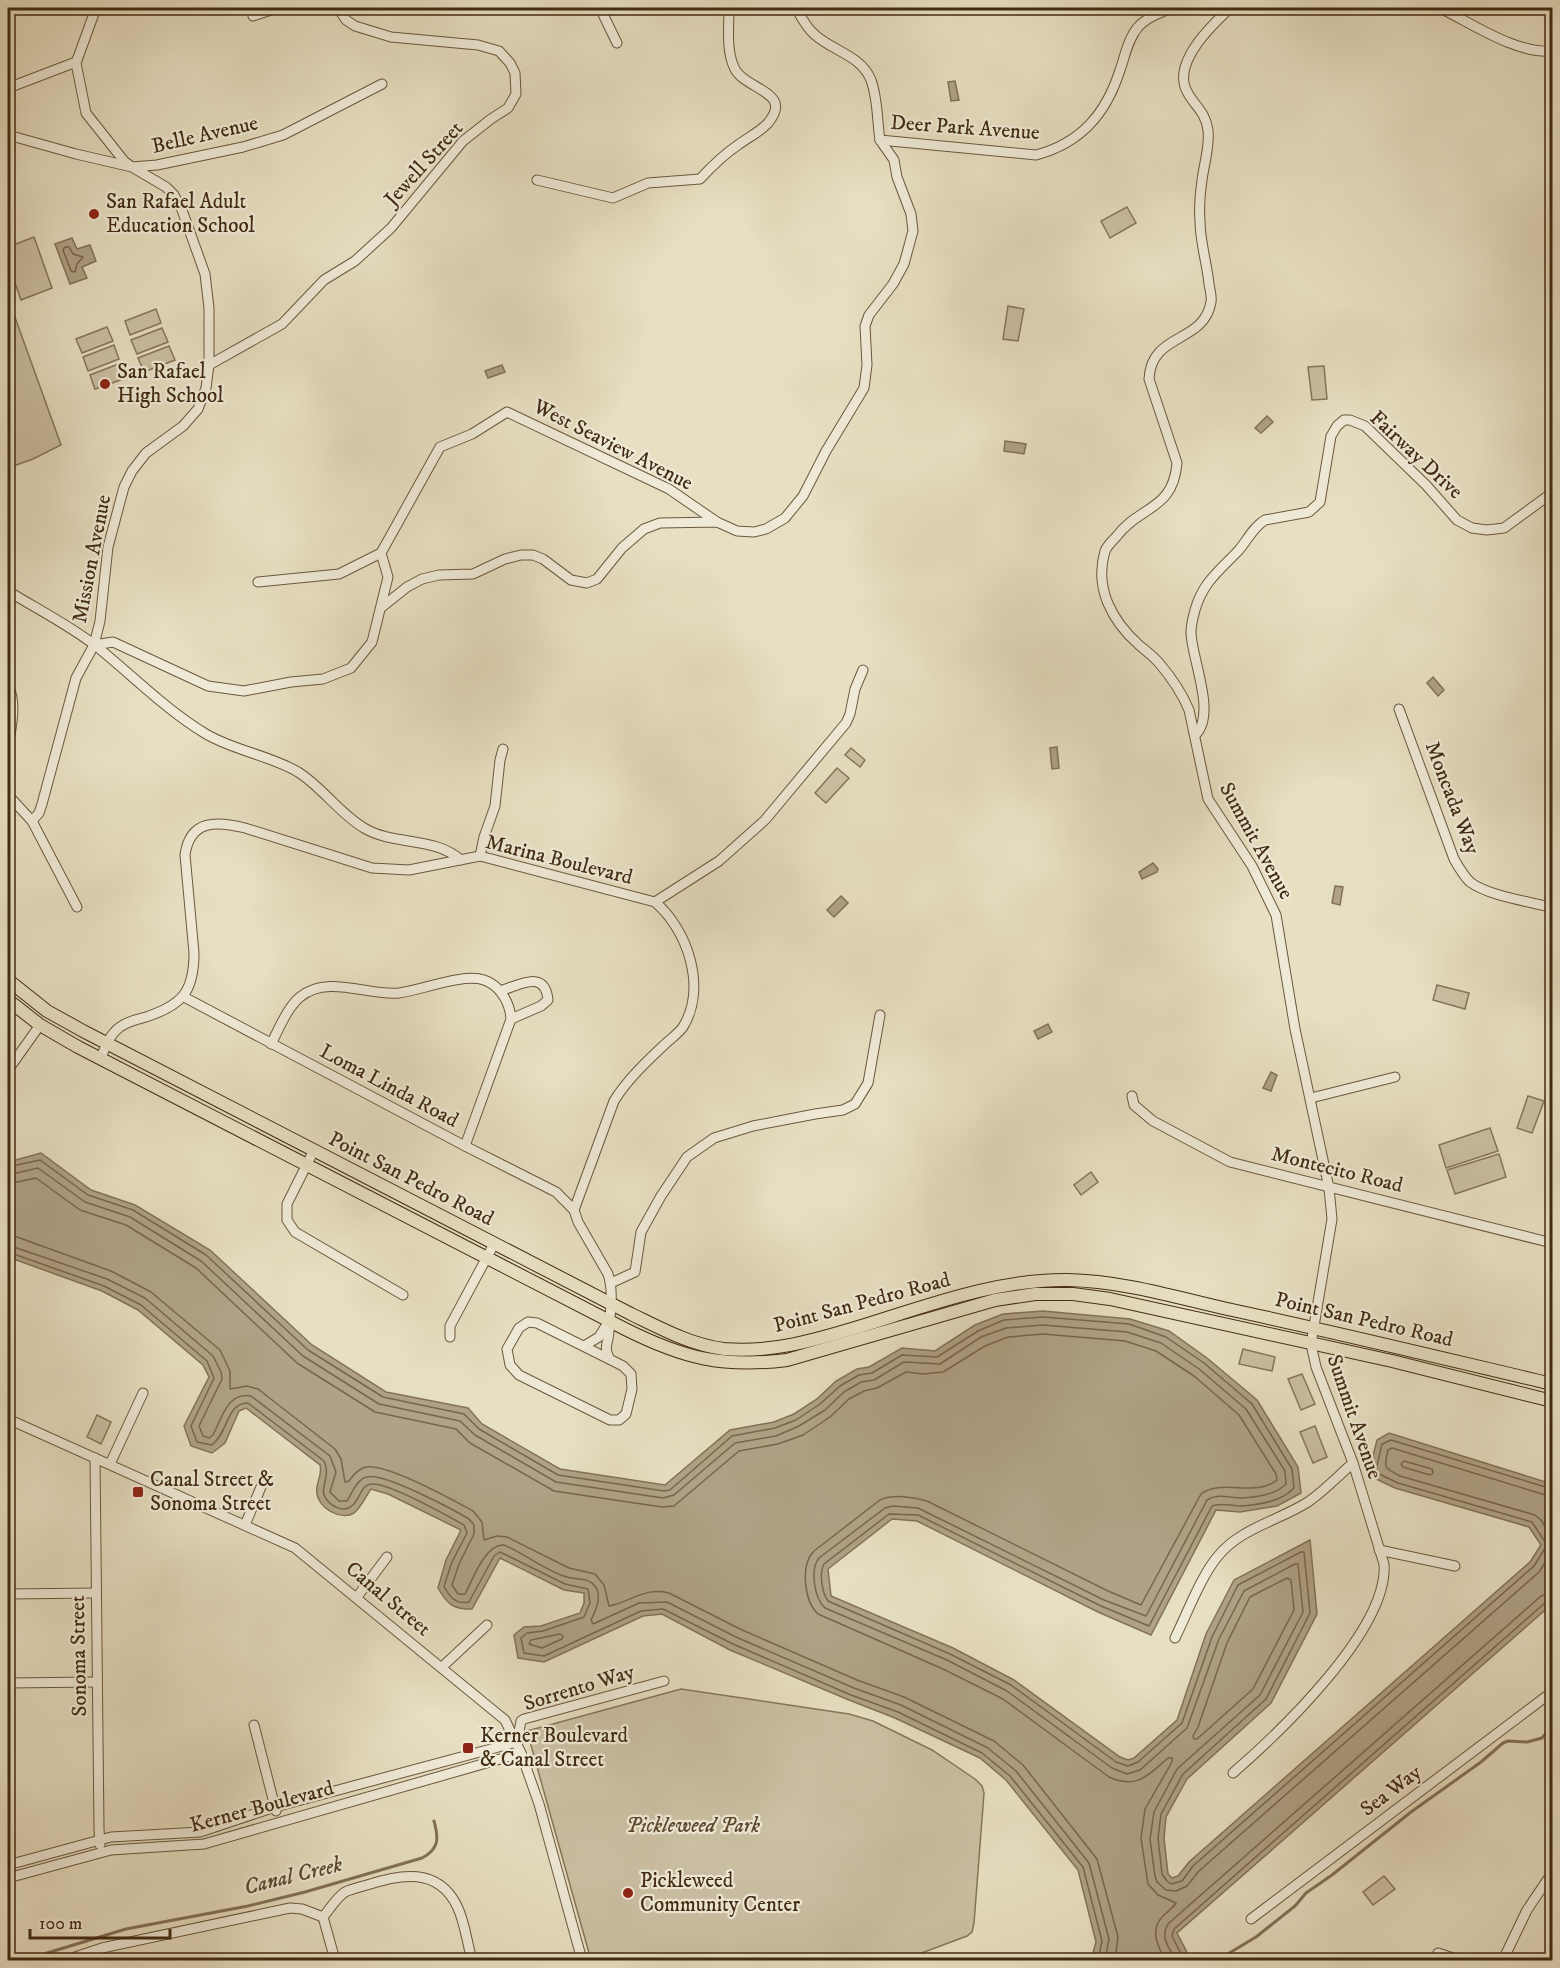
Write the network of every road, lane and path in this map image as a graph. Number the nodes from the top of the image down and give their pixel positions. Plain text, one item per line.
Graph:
1 (96, 8) edge
2 (277, 8) edge
3 (338, 8) edge
4 (600, 8) edge
5 (729, 8) edge
6 (796, 8) edge
7 (1174, 8) edge
8 (1230, 8) edge
9 (1440, 8) edge
10 (253, 16) dead end
11 (617, 43) dead end
12 (1552, 51) edge
13 (76, 62) junction
14 (382, 84) dead end
15 (8, 88) edge
16 (8, 135) edge
17 (879, 140) junction
18 (132, 167) junction
19 (537, 180) dead end
20 (209, 365) junction
21 (1552, 493) edge
22 (717, 522) junction
23 (381, 553) junction
24 (258, 582) dead end
25 (8, 591) edge
26 (381, 607) junction
27 (94, 645) junction
28 (863, 670) dead end
29 (8, 686) edge
30 (1399, 709) dead end
31 (1195, 735) junction
32 (503, 748) dead end
33 (8, 749) edge
34 (8, 795) edge
35 (32, 821) junction
36 (480, 856) junction
37 (461, 860) junction
38 (655, 902) junction
39 (77, 907) dead end
40 (1552, 910) edge
41 (8, 980) edge
42 (500, 991) junction
43 (184, 997) junction
44 (8, 1000) edge
45 (880, 1015) dead end
46 (511, 1019) junction
47 (40, 1025) junction
48 (107, 1043) junction
49 (271, 1044) junction
50 (101, 1058) junction
51 (8, 1070) edge
52 (1395, 1077) dead end
53 (1132, 1096) dead end
54 (1311, 1098) junction
55 (465, 1146) junction
56 (314, 1150) junction
57 (307, 1165) junction
58 (1329, 1188) junction
59 (574, 1210) junction
60 (1552, 1243) edge
61 (494, 1244) junction
62 (487, 1258) junction
63 (611, 1283) junction
64 (403, 1295) dead end
65 (611, 1304) junction
66 (609, 1321) junction
67 (1312, 1327) junction
68 (450, 1337) dead end
69 (1311, 1344) junction
70 (584, 1346) junction
71 (609, 1358) junction
72 (1552, 1384) edge
73 (143, 1393) dead end
74 (1552, 1401) edge
75 (8, 1419) edge
76 (95, 1458) junction
77 (1353, 1463) junction
78 (110, 1464) junction
79 (261, 1487) dead end
80 (245, 1525) junction
81 (1379, 1550) junction
82 (387, 1557) dead end
83 (1455, 1566) dead end
84 (96, 1593) junction
85 (8, 1594) edge
86 (357, 1597) junction
87 (486, 1625) dead end
88 (1175, 1638) dead end
89 (442, 1667) junction
90 (664, 1681) dead end
91 (97, 1682) junction
92 (8, 1683) edge
93 (1552, 1692) edge
94 (254, 1725) dead end
95 (517, 1742) junction
96 (521, 1753) junction
97 (1233, 1773) dead end
98 (275, 1807) junction
99 (279, 1822) junction
100 (100, 1840) junction
101 (101, 1853) junction
102 (8, 1865) edge
103 (1552, 1873) edge
104 (8, 1878) edge
105 (323, 1917) junction
106 (1251, 1919) dead end
107 (1438, 1953) dead end
108 (66, 1960) edge
109 (334, 1960) edge
110 (472, 1960) edge
111 (582, 1960) edge
112 (1459, 1960) edge
113 (1503, 1960) edge

1 - 13 street
2 - 10 street
3 - 20 street, Jewell Street
4 - 11 street
5 - 19 street
6 - 17 street, Deer Park Avenue
7 - 17 street, Deer Park Avenue
8 - 31 street, Summit Avenue
9 - 12 street
13 - 15 street
13 - 18 street, Belle Avenue
14 - 18 street, Belle Avenue
16 - 18 street, Mission Avenue
17 - 22 street
18 - 20 street, Mission Avenue
20 - 27 street, Mission Avenue
21 - 31 street, Fairway Drive
22 - 23 street, West Seaview Avenue
22 - 26 street
23 - 24 street
23 - 26 street
25 - 27 street
26 - 27 street
27 - 35 street, Mission Avenue
27 - 37 street
28 - 38 street
29 - 33 street
30 - 40 street, Moncada Way
31 - 54 street, Summit Avenue
32 - 36 street
34 - 35 street
35 - 39 street
36 - 37 street, Marina Boulevard
36 - 38 street, Marina Boulevard
37 - 43 street, Marina Boulevard
38 - 59 street, Marina Boulevard
41 - 48 main road, Point San Pedro Road
42 - 46 street
42 - 46 street
42 - 49 street
43 - 48 street
43 - 49 street, Loma Linda Road
44 - 47 main road, Point San Pedro Road
45 - 63 street
46 - 55 street
47 - 50 main road, Point San Pedro Road
47 - 51 street
48 - 50 street
48 - 56 main road, Point San Pedro Road
49 - 55 street, Loma Linda Road
50 - 57 main road, Point San Pedro Road
52 - 54 street
53 - 58 street, Montecito Road
54 - 58 street, Summit Avenue
55 - 59 street, Loma Linda Road
56 - 57 street
56 - 61 main road, Point San Pedro Road
57 - 62 main road, Point San Pedro Road
57 - 64 street
58 - 60 street, Montecito Road
58 - 67 street, Summit Avenue
59 - 63 street
61 - 62 street
61 - 65 main road, Point San Pedro Road
62 - 66 main road, Point San Pedro Road
62 - 68 street
63 - 65 street
65 - 66 street
65 - 67 main road, Point San Pedro Road
66 - 69 main road, Point San Pedro Road
66 - 70 street
66 - 71 street
67 - 69 street, Summit Avenue
67 - 72 main road, Point San Pedro Road
69 - 74 main road, Point San Pedro Road
69 - 77 street, Summit Avenue
70 - 71 street
70 - 71 street
73 - 78 street
75 - 76 street, Canal Street
76 - 78 street, Canal Street
76 - 84 street, Sonoma Street
77 - 81 street, Summit Avenue
77 - 88 street
78 - 80 street, Canal Street
79 - 80 street
80 - 86 street, Canal Street
81 - 83 street
81 - 97 street, Summit Avenue
82 - 86 street
84 - 85 street
84 - 91 street, Sonoma Street
86 - 89 street, Canal Street
87 - 89 street
89 - 95 street, Canal Street
90 - 95 street, Sorrento Way
91 - 92 street
91 - 100 street, Sonoma Street
93 - 106 street, Sea Way
94 - 98 street
95 - 96 street, Canal Street
95 - 98 street, Kerner Boulevard
96 - 99 street, Kerner Boulevard
96 - 111 street, Canal Street
98 - 99 street
98 - 100 street, Kerner Boulevard
99 - 101 street, Kerner Boulevard
100 - 101 street, Sonoma Street
100 - 102 street, Kerner Boulevard
101 - 104 street, Kerner Boulevard
103 - 113 street
105 - 108 street
105 - 109 street
105 - 110 street
107 - 112 street

